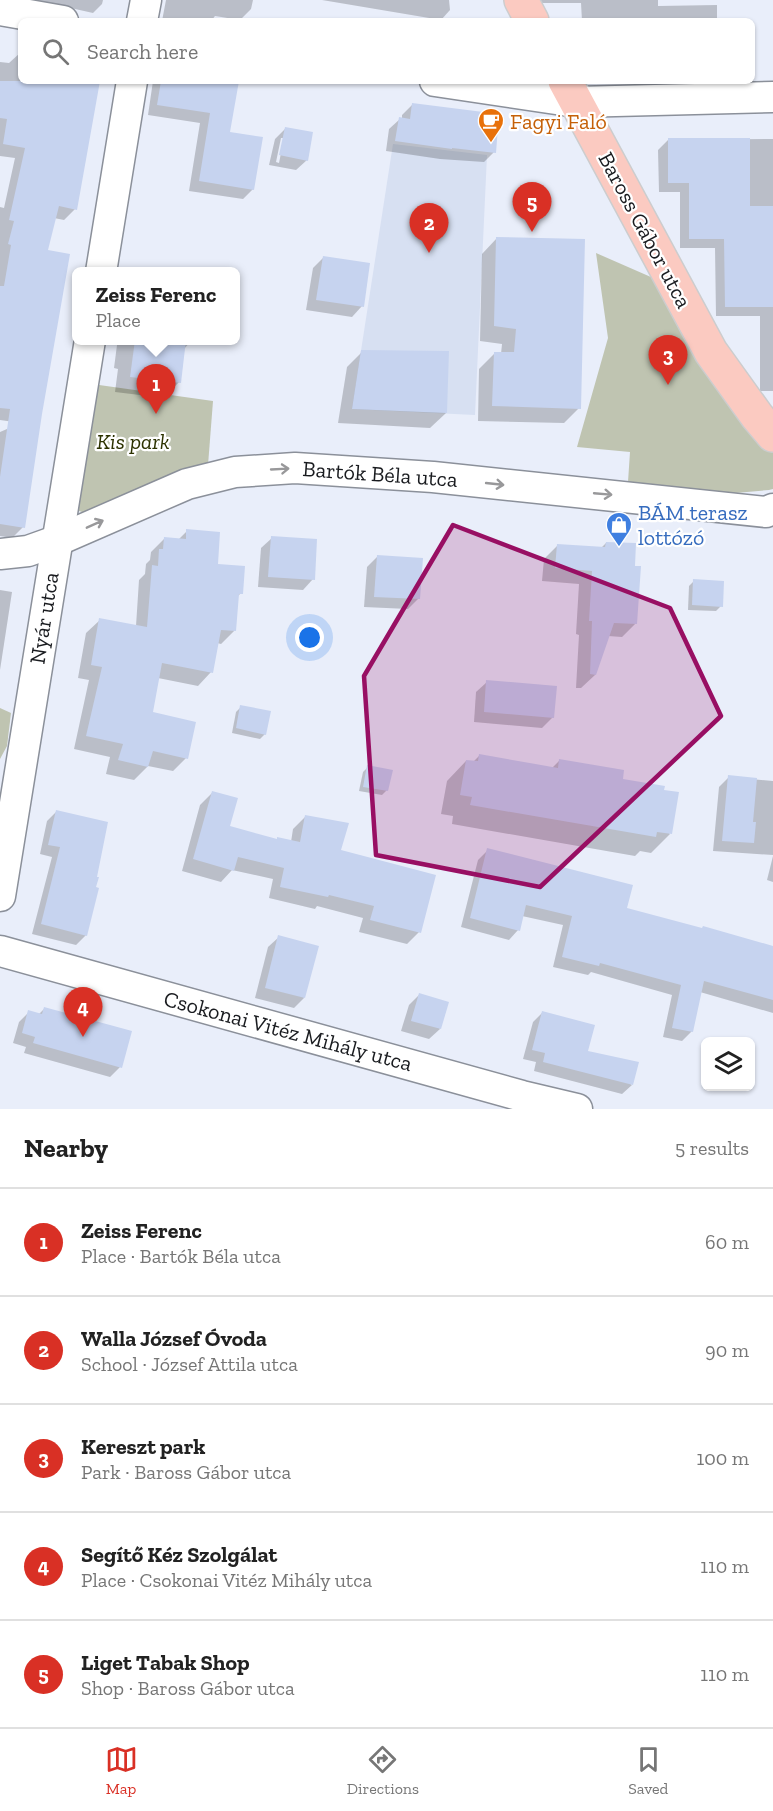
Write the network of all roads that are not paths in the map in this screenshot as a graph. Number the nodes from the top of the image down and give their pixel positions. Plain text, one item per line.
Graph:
1 (146, 0) edge
2 (521, 0) edge
3 (0, 10) edge
4 (46, 18) edge
5 (143, 18) edge
6 (530, 18) edge
7 (132, 84) edge
8 (454, 84) edge
9 (570, 91) edge
10 (773, 98) edge
11 (102, 267) edge
12 (89, 345) edge
13 (773, 435) edge
14 (773, 509) edge
15 (56, 541) junction
16 (0, 554) edge
17 (0, 896) edge
18 (0, 951) edge
19 (521, 1102) edge
20 (577, 1109) edge

1 - 5 street
2 - 6 main road
3 - 4 street
7 - 11 street
8 - 9 street
9 - 10 street
9 - 13 main road, Baross Gábor utca
12 - 15 street, Nyár utca
15 -> 14 street, Bartók Béla utca
15 - 16 street, Bartók Béla utca
15 - 17 street, Nyár utca
18 - 19 street, Csokonai Vitéz Mihály utca
19 - 20 street, Csokonai Vitéz Mihály utca

